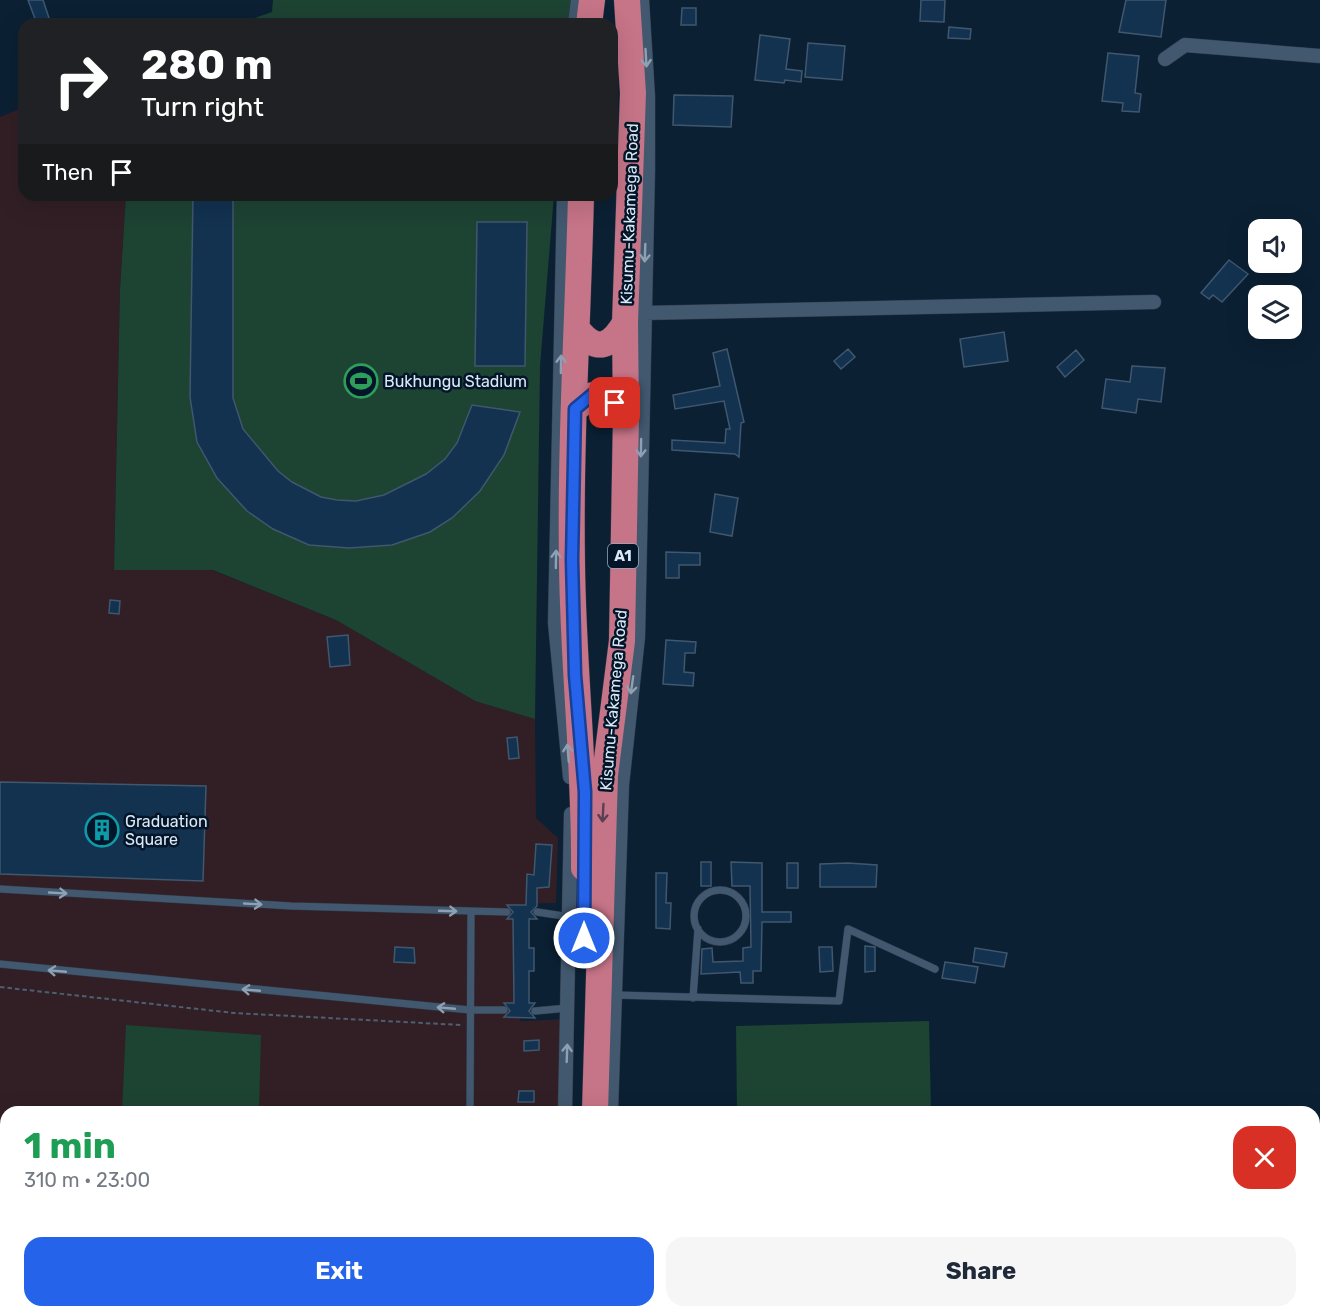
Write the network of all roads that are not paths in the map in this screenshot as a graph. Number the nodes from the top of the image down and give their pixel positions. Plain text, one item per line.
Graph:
1 (578, 0) edge
2 (592, 0) edge
3 (627, 0) edge
4 (642, 0) edge
5 (576, 18) edge
6 (590, 18) edge
7 (1320, 56) edge
8 (1165, 59) dead end
9 (564, 201) edge
10 (581, 201) edge
11 (1154, 302) dead end
12 (634, 318) junction
13 (578, 330) junction
14 (575, 409) junction
15 (626, 415) junction
16 (574, 644) junction
17 (637, 648) junction
18 (560, 669) junction
19 (618, 671) junction
20 (0, 889) edge
21 (471, 911) junction
22 (507, 912) dead end
23 (537, 912) dead end
24 (570, 917) junction
25 (698, 929) junction
26 (0, 964) edge
27 (935, 969) dead end
28 (615, 996) junction
29 (693, 998) junction
30 (568, 1008) junction
31 (470, 1010) junction
32 (504, 1011) dead end
33 (536, 1011) dead end
34 (470, 1106) edge
35 (565, 1106) edge
36 (580, 1106) edge
37 (595, 1106) edge
38 (611, 1106) edge

1 - 5 street
2 - 6 highway
3 - 12 highway, Kisumu-Kakamega Road / A1
4 -> 12 street
7 - 8 street
18 -> 9 street
10 - 13 highway
11 - 12 street
12 - 13 highway
12 - 15 highway, Kisumu-Kakamega Road / A1
12 -> 17 street
13 - 14 highway
14 - 15 highway
14 - 16 highway
15 - 19 highway, Kisumu-Kakamega Road / A1
16 - 18 street
16 - 36 highway
17 - 19 street
17 -> 28 street
24 -> 18 street
19 -> 37 highway, Kisumu-Kakamega Road / A1
20 -> 21 lane
21 - 22 lane
21 - 31 lane
23 - 24 lane
24 - 30 street
25 - 25 lane
25 - 29 lane
31 -> 26 lane
27 - 29 lane
28 - 29 lane
28 - 38 street
30 - 33 lane
35 -> 30 street
31 - 32 lane
31 - 34 lane

